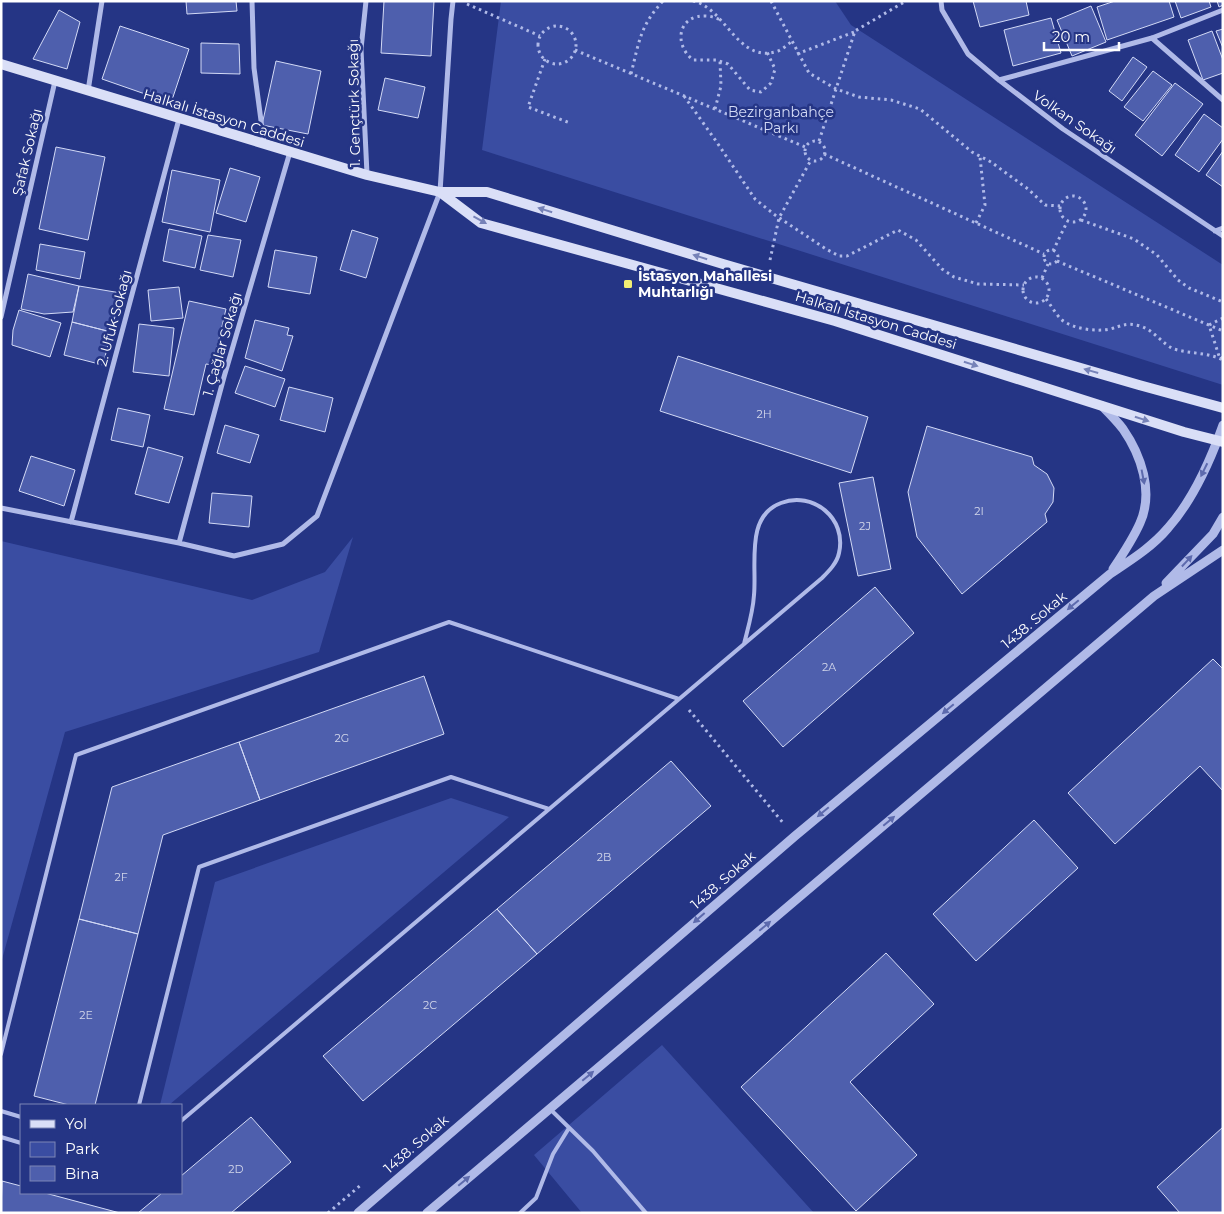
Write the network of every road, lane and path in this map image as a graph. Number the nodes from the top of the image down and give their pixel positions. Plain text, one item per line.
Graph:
1 (102, 1) edge
2 (252, 1) edge
3 (366, 1) edge
4 (453, 1) edge
5 (462, 1) edge
6 (663, 1) edge
7 (693, 1) edge
8 (771, 1) edge
9 (906, 1) edge
10 (941, 1) edge
11 (1223, 10) edge
12 (719, 19) junction
13 (855, 31) junction
14 (540, 36) junction
15 (1152, 38) junction
16 (791, 42) junction
17 (575, 50) junction
18 (767, 52) junction
19 (797, 54) junction
20 (545, 59) junction
21 (720, 61) junction
22 (1, 64) edge
23 (631, 74) junction
24 (999, 80) junction
25 (55, 81) junction
26 (836, 89) junction
27 (88, 91) junction
28 (684, 96) junction
29 (1223, 100) edge
30 (714, 109) junction
31 (180, 118) junction
32 (570, 123) dead end
33 (818, 141) junction
34 (264, 144) junction
35 (805, 148) junction
36 (290, 152) junction
37 (824, 154) junction
38 (980, 156) junction
39 (811, 160) junction
40 (367, 175) junction
41 (440, 192) junction
42 (1060, 206) junction
43 (779, 218) junction
44 (1081, 220) junction
45 (1067, 222) junction
46 (976, 223) junction
47 (1223, 228) edge
48 (1215, 231) junction
49 (1223, 236) edge
50 (1053, 251) junction
51 (1044, 254) junction
52 (1057, 261) junction
53 (1048, 264) junction
54 (766, 277) junction
55 (1042, 278) junction
56 (1024, 285) junction
57 (1046, 299) junction
58 (1223, 302) edge
59 (1, 317) edge
60 (1223, 318) edge
61 (1209, 325) junction
62 (1223, 331) edge
63 (1222, 359) edge
64 (1102, 406) junction
65 (1223, 408) edge
66 (1223, 425) edge
67 (1220, 442) edge
68 (1, 508) edge
69 (1223, 517) edge
70 (71, 522) junction
71 (179, 543) junction
72 (1223, 550) edge
73 (1110, 574) junction
74 (1154, 596) junction
75 (744, 644) junction
76 (679, 699) junction
77 (549, 809) junction
78 (794, 836) junction
79 (1, 1054) edge
80 (139, 1104) edge
81 (550, 1109) junction
82 (1, 1111) edge
83 (20, 1117) edge
84 (182, 1120) edge
85 (569, 1128) junction
86 (1, 1137) edge
87 (20, 1143) edge
88 (358, 1213) edge
89 (427, 1213) edge
90 (520, 1213) edge
91 (646, 1213) edge

1 - 27 street
2 - 34 street
3 - 40 street, 1. Gençtürk Sokağı
4 - 41 street
5 - 14 path
6 - 23 path
7 - 12 path
8 - 16 path
9 - 13 path
10 - 24 street, Volkan Sokağı
11 - 15 street
12 - 18 path
12 - 21 path
13 - 19 path
13 - 26 path
14 - 17 path
14 - 20 path
15 - 24 street
15 - 29 street
16 - 18 path
16 - 19 path
17 - 20 path
17 - 23 path
18 - 21 path
19 - 26 path
20 - 32 path
21 - 30 path
22 - 25 main road, Halkalı İstasyon Caddesi
23 - 28 path
24 - 48 street, Volkan Sokağı
25 - 27 main road, Halkalı İstasyon Caddesi
25 - 59 street, Şafak Sokağı
26 - 33 path
26 - 38 path
27 - 31 main road, Halkalı İstasyon Caddesi
28 - 30 path
28 - 43 path
30 - 35 path
31 - 34 main road, Halkalı İstasyon Caddesi
31 - 70 street, 2. Ufuk Sokağı
33 - 35 path
33 - 37 path
34 - 36 main road, Halkalı İstasyon Caddesi
35 - 39 path
36 - 40 main road, Halkalı İstasyon Caddesi
36 - 71 street, 1. Çağlar Sokağı
37 - 39 path
37 - 46 path
38 - 42 path
38 - 46 path
39 - 43 path
40 - 41 main road, Halkalı İstasyon Caddesi
54 -> 41 main road, Halkalı İstasyon Caddesi
41 -> 64 main road, Halkalı İstasyon Caddesi
41 - 71 street
42 - 44 path
42 - 45 path
43 - 54 path
43 - 56 path
44 - 45 path
44 - 58 path
45 - 50 path
46 - 51 path
47 - 48 street
48 - 49 street, Volkan Sokağı
50 - 51 path
50 - 52 path
51 - 53 path
52 - 53 path
52 - 61 path
53 - 55 path
65 -> 54 main road, Halkalı İstasyon Caddesi
55 - 56 path
55 - 57 path
56 - 57 path
57 - 63 path
60 - 61 path
61 - 62 path
61 - 63 path
64 -> 67 main road, Halkalı İstasyon Caddesi
64 -> 73 street, 1438. Sokak
66 - 67 street, 1438. Sokak
67 -> 73 street, 1438. Sokak
68 - 70 street
74 -> 69 street
70 - 71 street
72 - 74 street
73 -> 78 street, 1438. Sokak
81 -> 74 street
75 - 75 lane
75 - 76 lane
76 - 77 lane
76 - 78 path
76 - 79 lane
77 - 80 lane
77 - 84 lane
78 -> 88 street, 1438. Sokak
81 - 85 lane
89 -> 81 street
82 - 83 lane
85 - 90 lane
85 - 91 lane
86 - 87 lane

